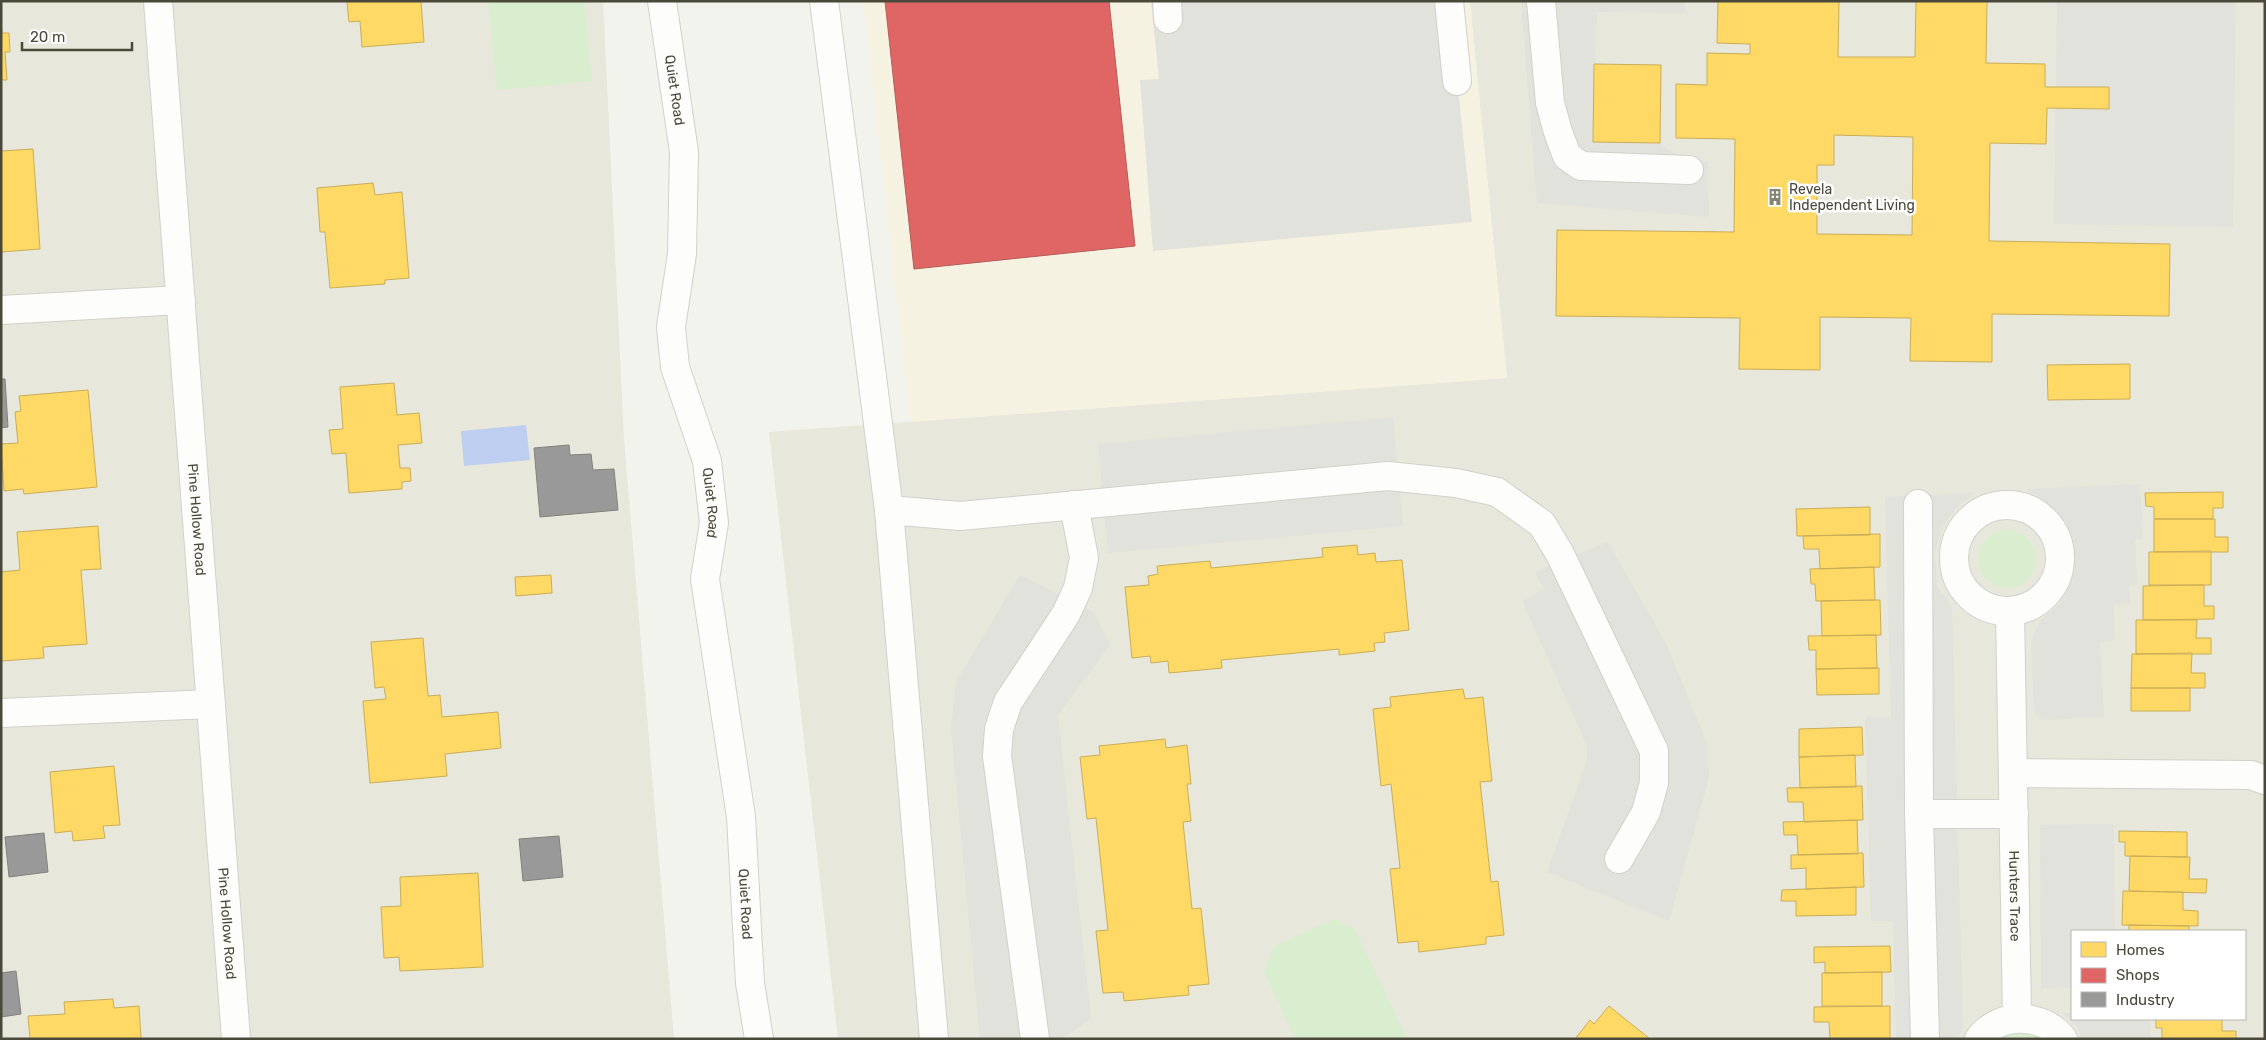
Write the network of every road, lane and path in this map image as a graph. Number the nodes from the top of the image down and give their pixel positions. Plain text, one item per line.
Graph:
1 (158, 1) edge
2 (662, 1) edge
3 (824, 1) edge
4 (1449, 1) edge
5 (1541, 1) edge
6 (1456, 81) dead end
7 (1689, 170) dead end
8 (181, 300) junction
9 (1, 310) edge
10 (1918, 504) dead end
11 (1074, 505) junction
12 (888, 510) junction
13 (1918, 550) junction
14 (1954, 550) junction
15 (2010, 611) junction
16 (212, 704) junction
17 (1, 713) edge
18 (2013, 773) junction
19 (2260, 775) edge
20 (1919, 814) junction
21 (2014, 814) junction
22 (1619, 859) dead end
23 (2017, 1018) junction
24 (236, 1039) edge
25 (759, 1039) edge
26 (934, 1039) edge
27 (1035, 1039) edge
28 (1925, 1039) edge
29 (1978, 1039) edge
30 (2063, 1039) edge

1 - 8 street, Pine Hollow Road
2 - 25 street, Quiet Road
3 - 12 street
4 - 6 street
5 - 7 street
8 - 9 street
8 - 16 street, Pine Hollow Road
10 - 13 street
11 - 12 street
11 - 22 street
11 - 27 street
12 - 26 street
13 - 14 street
13 - 20 street
14 - 15 street
14 - 15 street
15 - 18 street, Hunters Trace
16 - 17 street
16 - 24 street, Pine Hollow Road
18 - 19 street
18 - 21 street, Hunters Trace
20 - 21 street
20 - 28 street
21 - 23 street, Hunters Trace
23 - 29 street
23 - 30 street

